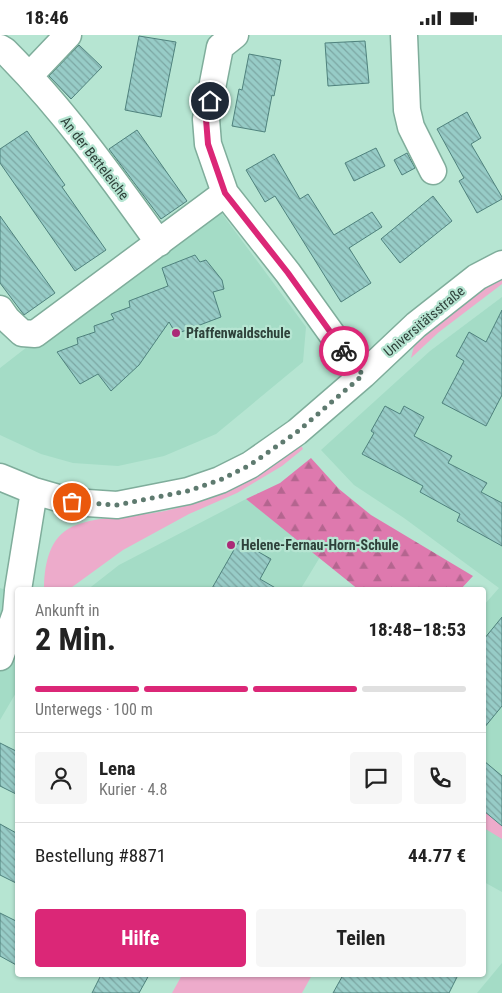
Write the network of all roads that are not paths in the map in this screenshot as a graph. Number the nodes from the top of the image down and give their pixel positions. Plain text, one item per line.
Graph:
1 (68, 35) edge
2 (235, 35) edge
3 (404, 35) edge
4 (0, 48) edge
5 (30, 76) junction
6 (433, 171) dead end
7 (225, 193) junction
8 (159, 243) junction
9 (502, 264) edge
10 (0, 309) edge
11 (363, 375) junction
12 (0, 477) edge
13 (34, 491) junction
14 (19, 587) edge
15 (15, 616) edge
16 (0, 657) edge

1 - 5 street
2 - 7 street
3 - 6 street
4 - 5 street, An der Betteleiche
5 - 8 street, An der Betteleiche
7 - 8 street
7 - 11 street
8 - 10 street
9 - 11 street, Universitätsstraße
11 - 13 street, Universitätsstraße
12 - 13 street, Universitätsstraße
13 - 14 street
15 - 16 street

